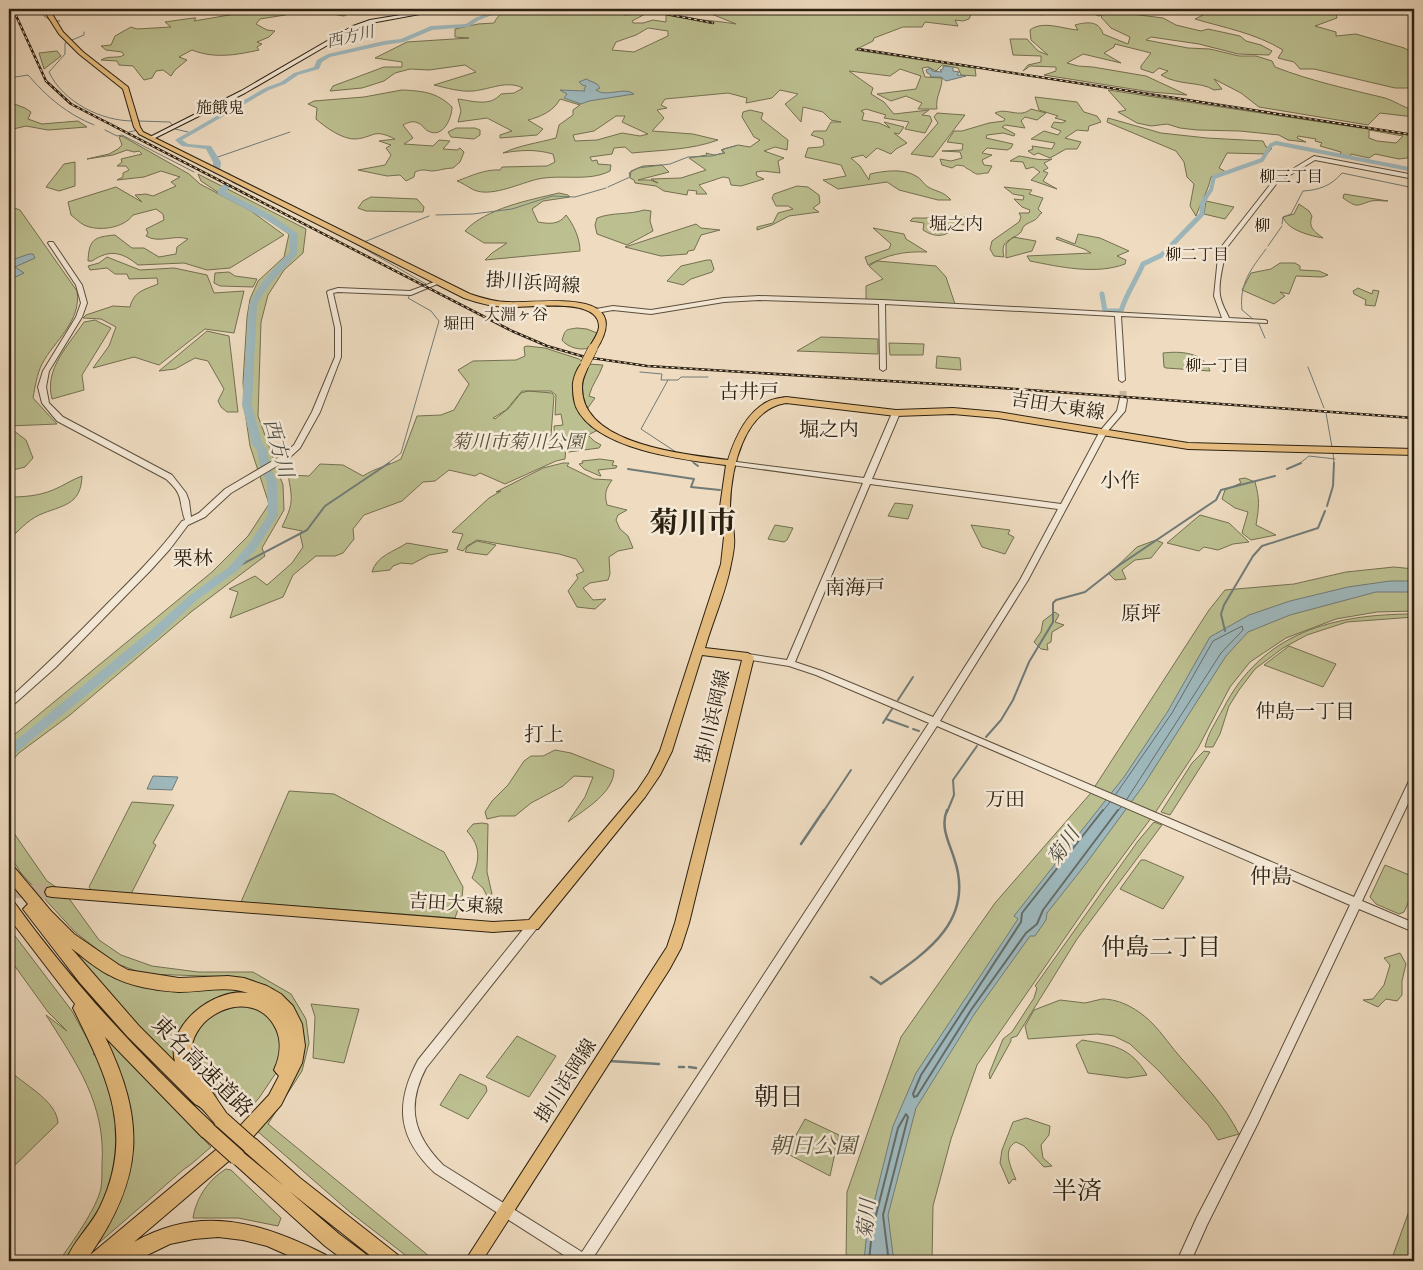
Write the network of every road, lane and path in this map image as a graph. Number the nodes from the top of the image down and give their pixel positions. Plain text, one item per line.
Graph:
1 (46, 9) edge
2 (444, 9) edge
3 (151, 138) junction
4 (1414, 177) edge
5 (51, 243) dead end
6 (439, 282) junction
7 (882, 302) junction
8 (596, 311) junction
9 (1118, 314) junction
10 (1226, 320) junction
11 (1259, 322) dead end
12 (883, 369) dead end
13 (1122, 386) tunnel mouth
14 (1123, 400) tunnel mouth
15 (896, 413) junction
16 (1104, 431) junction
17 (1414, 452) edge
18 (732, 464) junction
19 (868, 481) junction
20 (1063, 507) junction
21 (189, 521) junction
22 (698, 651) junction
23 (748, 657) junction
24 (790, 663) junction
25 (9, 704) edge
26 (935, 721) junction
27 (1414, 780) edge
28 (9, 871) edge
29 (9, 877) edge
30 (52, 892) tunnel mouth
31 (1357, 903) junction
32 (9, 906) edge
33 (534, 925) junction
34 (1414, 928) edge
35 (69, 986) junction
36 (222, 1120) junction
37 (243, 1151) junction
38 (505, 1210) junction
39 (75, 1261) edge
40 (87, 1261) edge
41 (97, 1261) edge
42 (118, 1261) edge
43 (319, 1261) edge
44 (360, 1261) edge
45 (391, 1261) edge
46 (473, 1261) edge
47 (1184, 1261) edge

1 - 3 main road, 掛川浜岡線
2 - 3 main road
3 - 6 main road, 掛川浜岡線
4 - 10 street
5 - 21 street
6 - 8 main road, 掛川浜岡線
6 - 21 street
7 - 8 street
7 - 9 street
7 - 12 street
8 - 18 main road, 掛川浜岡線, bridge
9 - 10 street
9 - 13 street
10 - 11 street
14 - 16 street
15 - 16 main road, 吉田大東線
15 - 18 main road, 吉田大東線
15 - 19 street
16 - 17 main road, 吉田大東線
16 - 20 street
18 - 19 street
18 - 22 main road, 掛川浜岡線
19 - 20 street
19 - 24 street
20 - 26 street
21 - 25 street
22 - 23 main road, 掛川浜岡線
22 - 33 main road
23 - 24 street
23 - 38 main road, 掛川浜岡線
24 - 26 street
26 - 31 street
26 - 38 street
27 - 31 street
28 - 41 highway
29 - 36 highway, 東名高速道路
30 - 33 main road, 吉田大東線
31 - 34 street
31 - 47 street
32 - 35 highway, 東名高速道路
33 - 38 street
35 - 37 highway, 東名高速道路, bridge
35 - 39 highway
36 - 37 highway, 東名高速道路, bridge
36 - 40 highway
37 - 44 highway, 東名高速道路
37 - 45 highway, 東名高速道路
38 - 46 main road, 掛川浜岡線
42 - 43 highway

